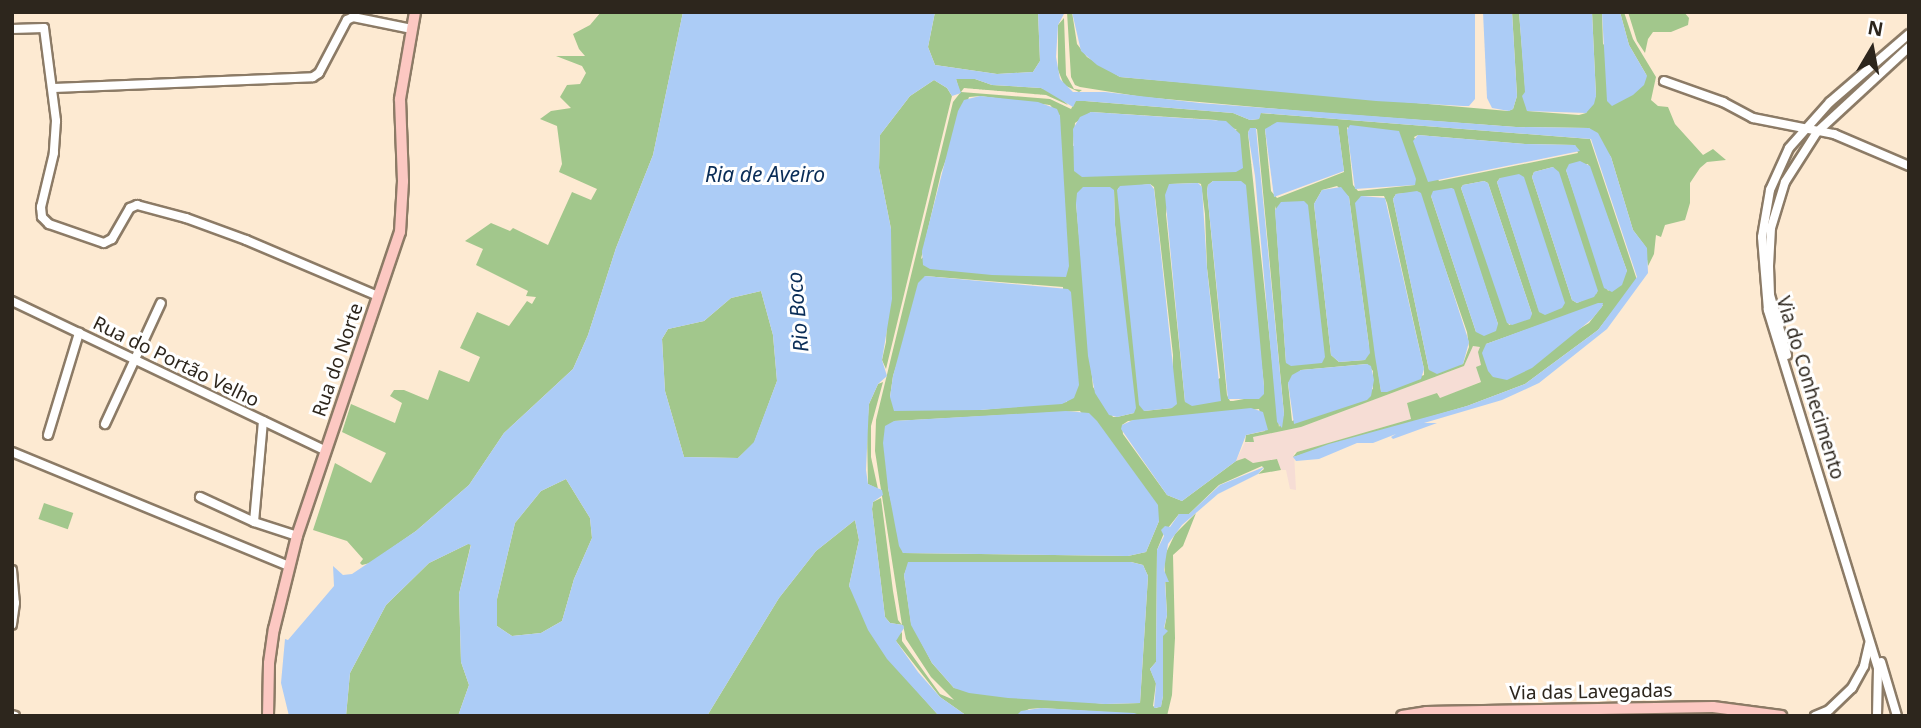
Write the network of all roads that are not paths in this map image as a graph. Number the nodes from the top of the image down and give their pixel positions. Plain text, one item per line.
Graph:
1 (415, 12) edge
2 (12, 29) edge
3 (412, 29) junction
4 (1909, 34) edge
5 (1909, 47) edge
6 (1872, 66) junction
7 (1879, 74) junction
8 (1664, 81) dead end
9 (54, 88) junction
10 (1830, 119) junction
11 (1785, 126) junction
12 (1804, 129) junction
13 (1817, 132) junction
14 (1834, 135) junction
15 (1788, 148) junction
16 (1909, 166) edge
17 (378, 296) junction
18 (12, 301) edge
19 (161, 303) dead end
20 (79, 333) junction
21 (136, 360) junction
22 (263, 421) junction
23 (105, 424) dead end
24 (48, 435) dead end
25 (326, 451) junction
26 (12, 452) edge
27 (200, 497) dead end
28 (254, 522) junction
29 (297, 536) junction
30 (289, 565) junction
31 (12, 570) edge
32 (12, 624) edge
33 (1869, 641) junction
34 (268, 716) edge
35 (1402, 716) edge
36 (1535, 716) edge
37 (1750, 716) edge
38 (1781, 716) edge
39 (1815, 716) edge
40 (1877, 716) edge
41 (1897, 716) edge

1 - 3 main road, Rua do Norte
2 - 9 street
3 - 9 street
3 - 17 main road, Rua do Norte
4 - 6 street, Via do Conhecimento
5 - 7 street, Via do Conhecimento
6 - 7 street
6 - 12 street, Via do Conhecimento
7 - 10 street, Via do Conhecimento
8 - 11 street
9 - 17 street
10 - 13 street, Via do Conhecimento
10 - 14 street
11 - 12 street
11 - 15 street
12 - 13 street
12 - 15 street, Via do Conhecimento
13 - 14 street
13 - 41 street, Via do Conhecimento
14 - 16 street
15 - 33 street, Via do Conhecimento
17 - 25 main road, Rua do Norte
18 - 20 street, Rua do Portão Velho
19 - 21 street
20 - 21 street, Rua do Portão Velho
20 - 24 street
21 - 22 street, Rua do Portão Velho
21 - 23 street
22 - 25 street, Rua do Portão Velho
22 - 28 street
25 - 29 main road, Rua do Norte
26 - 30 street
27 - 28 street
28 - 29 street
29 - 30 main road, Rua do Norte
30 - 34 main road, Rua do Norte
31 - 32 street
33 - 39 street
33 - 40 street, Via do Conhecimento
35 - 38 main road, Via das Lavegadas
36 - 37 main road, Via das Lavegadas

